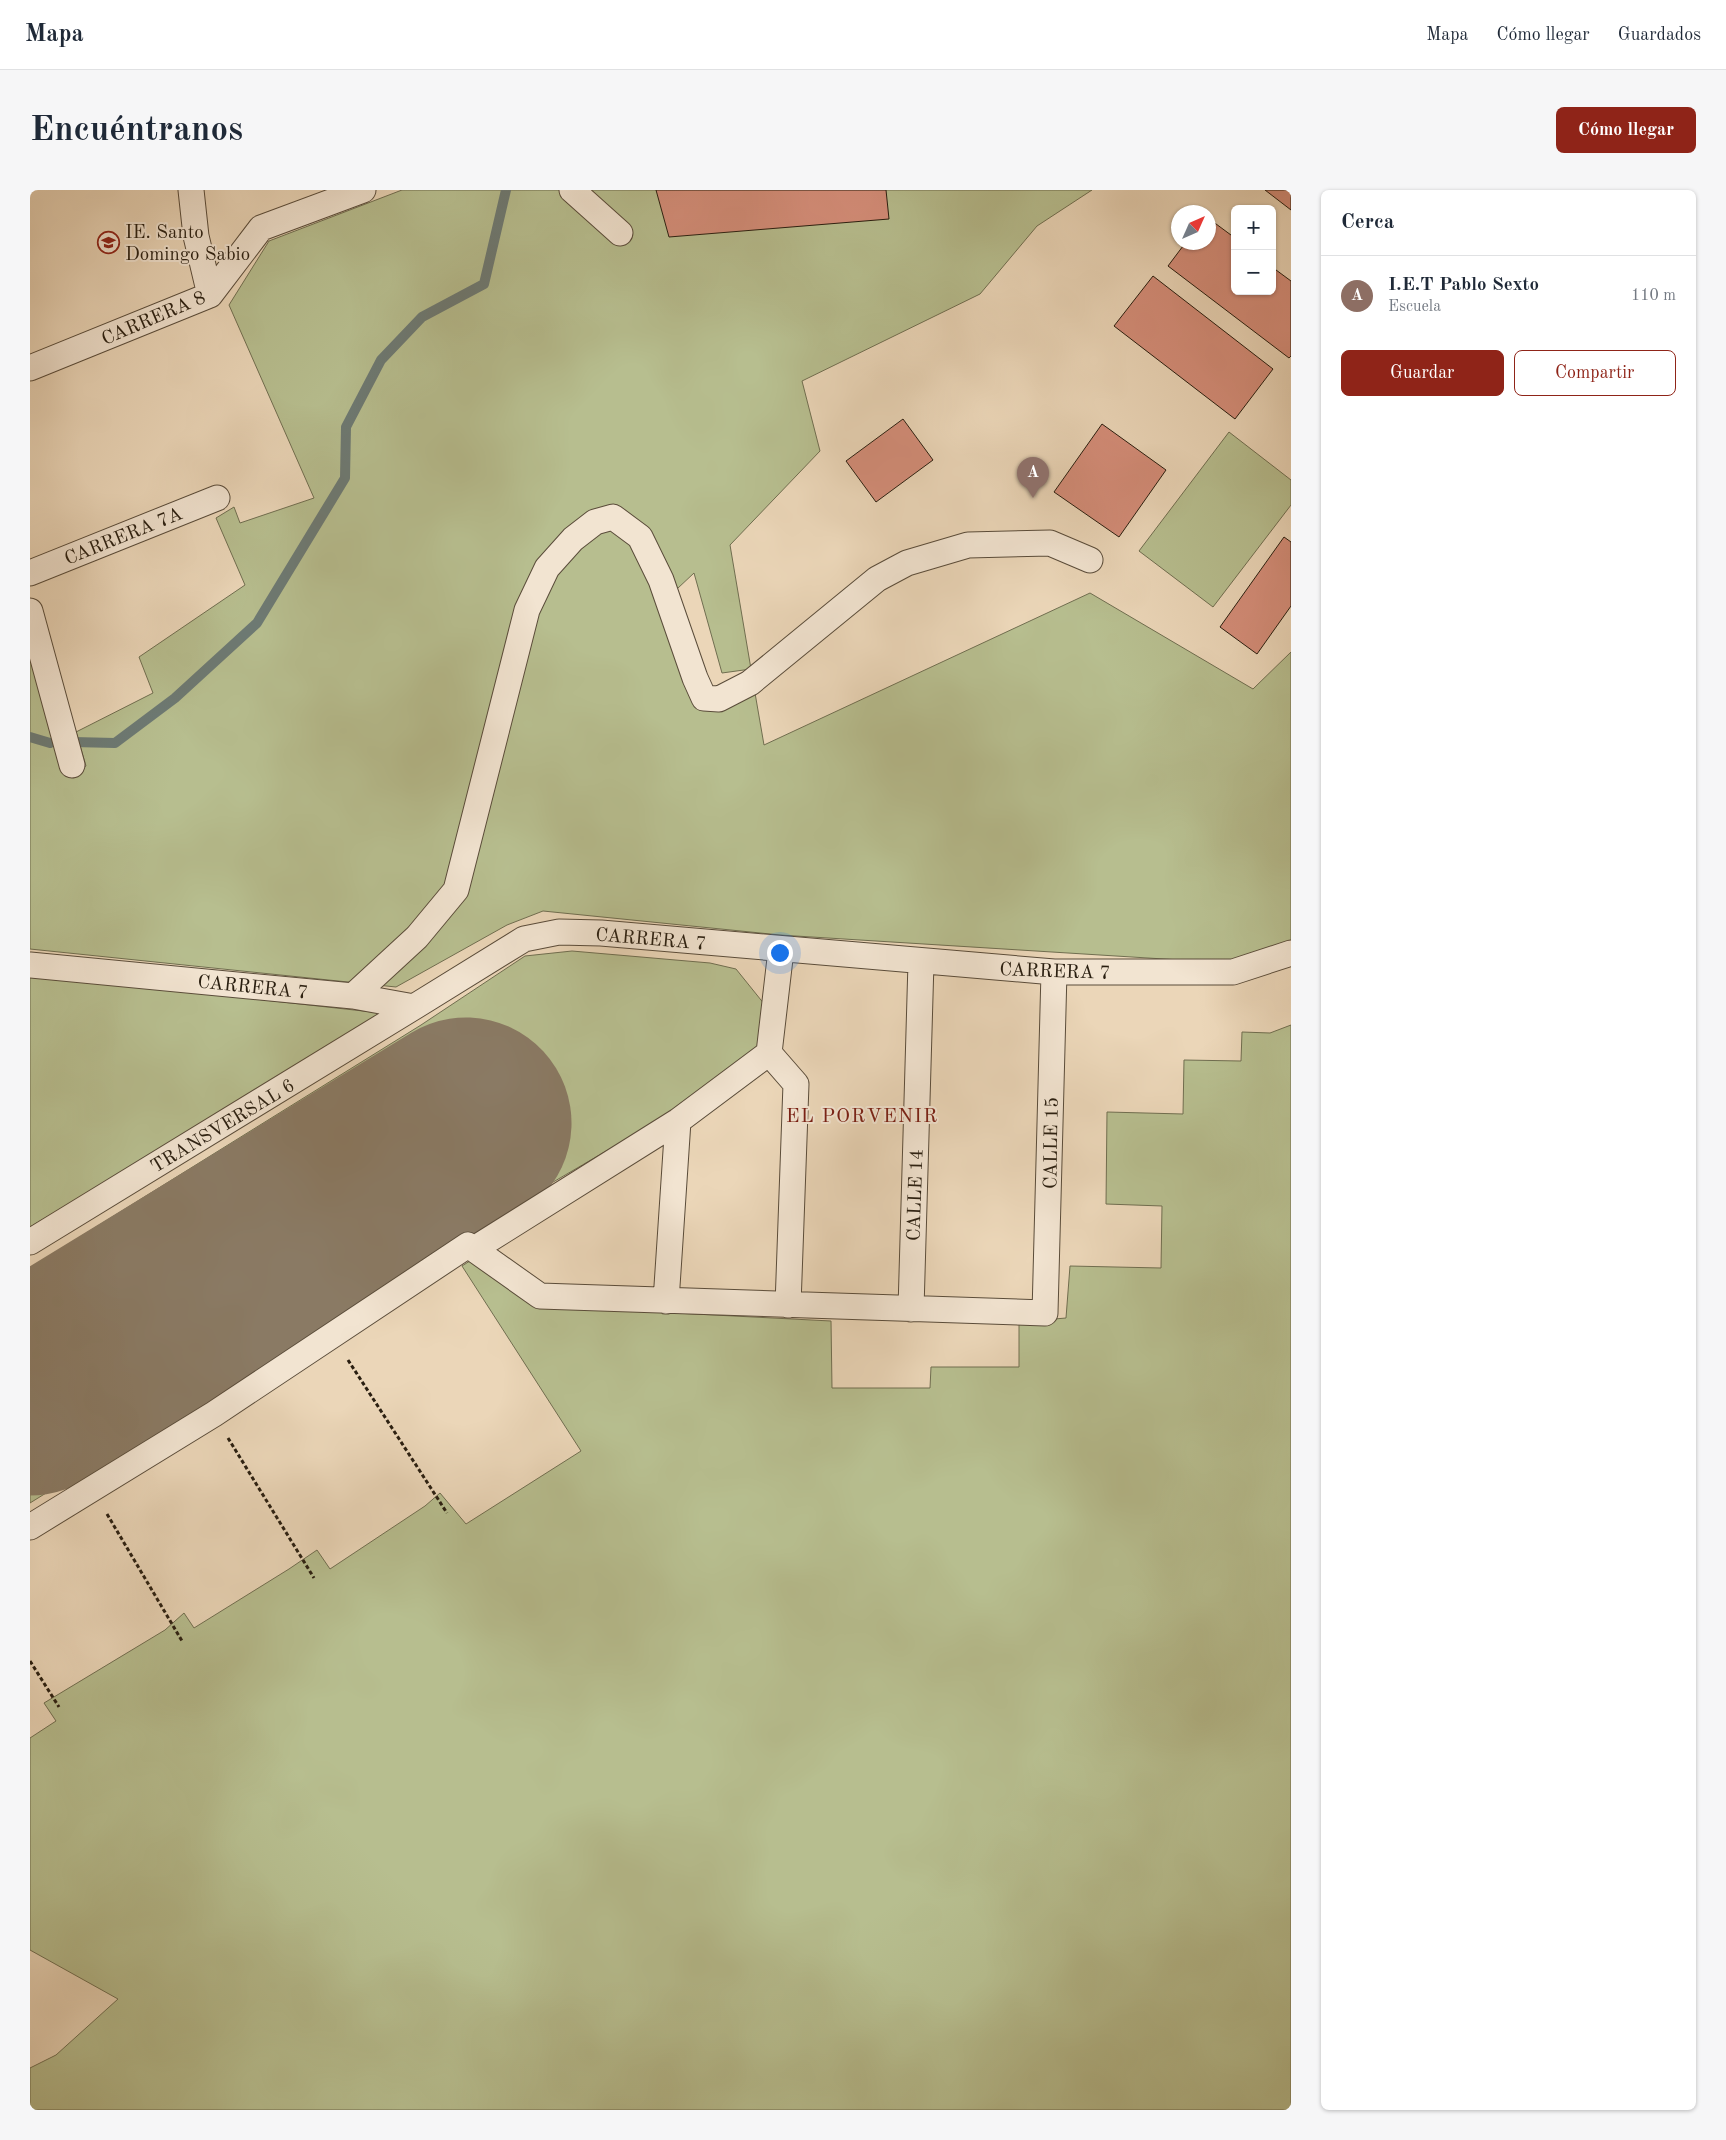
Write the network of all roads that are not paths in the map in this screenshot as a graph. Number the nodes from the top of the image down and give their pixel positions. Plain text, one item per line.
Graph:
1 (191, 190) edge
2 (363, 190) edge
3 (572, 190) edge
4 (620, 233) dead end
5 (210, 295) junction
6 (30, 368) edge
7 (217, 498) dead end
8 (1090, 560) dead end
9 (30, 573) edge
10 (30, 611) edge
11 (72, 765) dead end
12 (781, 950) junction
13 (1291, 953) edge
14 (921, 962) junction
15 (30, 964) edge
16 (1054, 972) junction
17 (353, 996) junction
18 (414, 1007) junction
19 (768, 1052) junction
20 (678, 1120) junction
21 (30, 1242) edge
22 (474, 1249) junction
23 (666, 1301) junction
24 (788, 1305) junction
25 (911, 1309) junction
26 (30, 1527) edge

1 - 5 street
2 - 5 street, CARRERA 8
3 - 4 street
5 - 6 street, CARRERA 8
7 - 9 street, CARRERA 7A
8 - 17 street
10 - 11 street
12 - 14 street, CARRERA 7
12 - 18 street, CARRERA 7
12 - 19 street
13 - 16 street, CARRERA 7
14 - 16 street, CARRERA 7
14 - 25 street, CALLE 14
15 - 17 street, CARRERA 7
16 - 25 street, CALLE 15
17 - 18 street, CARRERA 7
18 - 21 street, TRANSVERSAL 6
19 - 20 street
19 - 24 street
20 - 22 street
20 - 23 street
22 - 23 street
22 - 26 street
23 - 24 street
24 - 25 street

